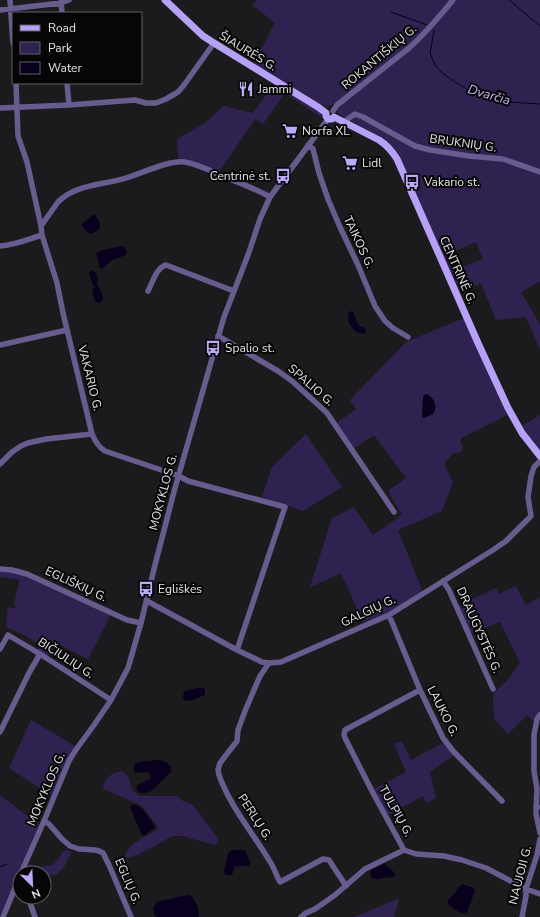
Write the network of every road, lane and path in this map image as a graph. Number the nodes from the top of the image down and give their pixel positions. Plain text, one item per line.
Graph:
1 (10, 0) edge
2 (69, 0) edge
3 (165, 0) edge
4 (452, 0) edge
5 (61, 1) edge
6 (11, 9) junction
7 (0, 10) edge
8 (62, 12) edge
9 (12, 26) edge
10 (214, 43) junction
11 (16, 84) edge
12 (67, 84) edge
13 (69, 105) junction
14 (0, 108) edge
15 (17, 108) junction
16 (330, 115) junction
17 (345, 122) junction
18 (308, 145) junction
19 (540, 172) edge
20 (270, 197) junction
21 (41, 226) junction
22 (42, 234) junction
23 (0, 246) edge
24 (234, 290) junction
25 (148, 291) dead end
26 (67, 330) junction
27 (218, 336) junction
28 (408, 337) dead end
29 (0, 345) edge
30 (92, 434) junction
31 (540, 456) edge
32 (540, 461) edge
33 (0, 464) edge
34 (179, 476) junction
35 (394, 512) dead end
36 (0, 569) edge
37 (443, 581) junction
38 (147, 601) junction
39 (389, 615) junction
40 (141, 623) junction
41 (5, 637) edge
42 (0, 649) edge
43 (237, 650) junction
44 (40, 654) junction
45 (269, 663) junction
46 (493, 689) dead end
47 (420, 690) junction
48 (111, 700) junction
49 (540, 715) edge
50 (0, 732) edge
51 (538, 791) edge
52 (502, 801) dead end
53 (538, 807) edge
54 (44, 821) junction
55 (540, 833) edge
56 (540, 839) edge
57 (404, 850) junction
58 (25, 865) edge
59 (346, 886) junction
60 (526, 889) junction
61 (540, 894) edge
62 (12, 896) edge
63 (31, 905) edge
64 (304, 915) edge
65 (3, 917) edge
66 (35, 917) edge
67 (131, 917) edge
68 (522, 917) edge

1 - 6 street
2 - 5 street
3 - 10 main road, ŠIAURĖS G.
4 - 16 street, ROKANTIŠKIŲ G.
5 - 6 street
5 - 8 street
6 - 7 street
6 - 9 street
10 - 13 street
10 - 16 main road, ŠIAURĖS G.
11 - 15 street, VAKARIO G.
12 - 13 street
13 - 15 street
14 - 15 street
15 - 21 street, VAKARIO G.
16 - 17 main road, CENTRINĖ G.
16 - 18 street, MOKYKLOS G.
17 - 19 street, BRUKNIŲ G.
17 - 31 main road, CENTRINĖ G.
18 - 20 street, MOKYKLOS G.
18 - 28 street, TAIKOS G.
20 - 21 street
20 - 24 street, MOKYKLOS G.
21 - 22 street, VAKARIO G.
22 - 23 street
22 - 26 street, VAKARIO G.
24 - 25 street
24 - 27 street, MOKYKLOS G.
26 - 29 street
26 - 30 street, VAKARIO G.
27 - 34 street, MOKYKLOS G.
27 - 35 street, SPALIO G.
30 - 33 street
30 - 34 street, VAKARIO G.
32 - 37 street, GALGIŲ G.
34 - 38 street, MOKYKLOS G.
34 - 43 street, VAKARIO G.
36 - 40 street, EGLIŠKIŲ G.
37 - 39 street, GALGIŲ G.
37 - 46 street, DRAUGYSTĖS G.
38 - 40 street, MOKYKLOS G.
38 - 43 street
39 - 45 street, GALGIŲ G.
39 - 47 street, LAUKO G.
40 - 48 street, MOKYKLOS G.
41 - 42 street
41 - 44 street, BIČIULIŲ G.
43 - 45 street
44 - 48 street, BIČIULIŲ G.
44 - 50 street
45 - 59 street, PERLŲ G.
47 - 52 street, LAUKO G.
47 - 57 street, TULPIŲ G.
48 - 54 street, MOKYKLOS G.
49 - 51 street, NAUJOJI G.
51 - 53 street, NAUJOJI G.
53 - 55 street, NAUJOJI G.
54 - 58 street, MOKYKLOS G.
54 - 67 street, EGLIŲ G.
56 - 60 street, NAUJOJI G.
57 - 59 street
57 - 60 street, TULPIŲ G.
59 - 64 street
60 - 61 street, TULPIŲ G.
60 - 68 street, NAUJOJI G.
62 - 65 street, MOKYKLOS G.
63 - 66 street

